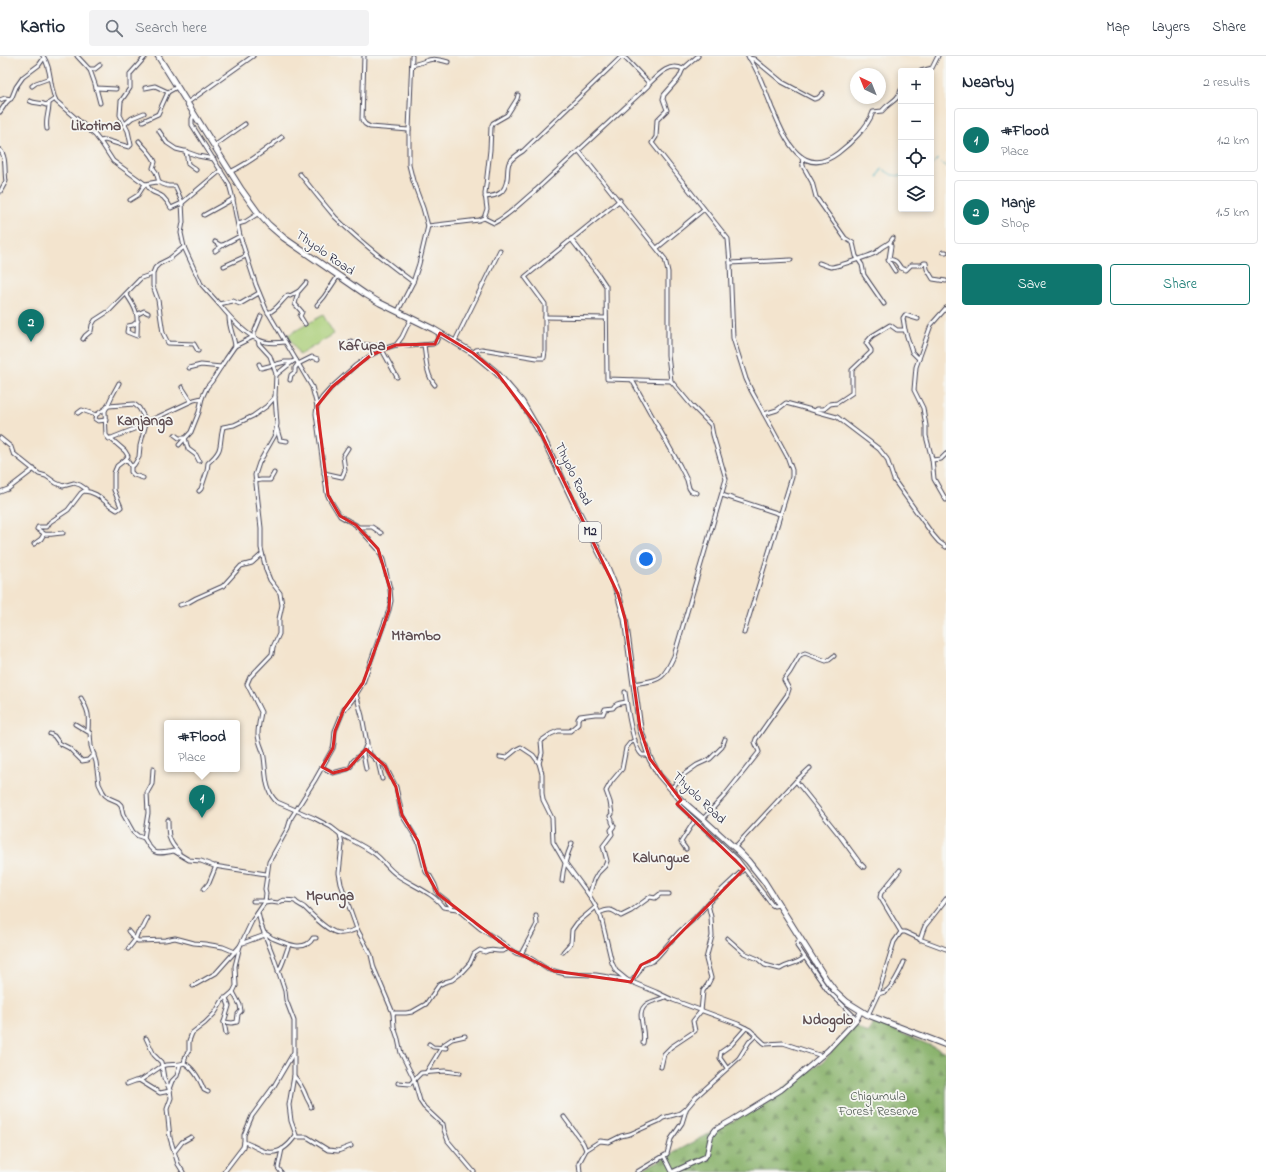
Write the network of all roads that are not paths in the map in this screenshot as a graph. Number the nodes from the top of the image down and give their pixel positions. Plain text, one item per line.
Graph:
1 (77, 56) edge
2 (146, 56) edge
3 (158, 56) edge
4 (253, 56) edge
5 (364, 56) edge
6 (412, 56) edge
7 (698, 56) edge
8 (938, 56) edge
9 (44, 57) edge
10 (748, 57) edge
11 (448, 62) dead end
12 (100, 65) dead end
13 (412, 65) junction
14 (932, 68) edge
15 (89, 69) junction
16 (683, 69) junction
17 (50, 78) junction
18 (648, 84) junction
19 (32, 86) dead end
20 (177, 87) junction
21 (96, 88) junction
22 (145, 88) dead end
23 (116, 89) dead end
24 (168, 92) junction
25 (822, 94) dead end
26 (518, 95) dead end
27 (898, 97) edge
28 (11, 98) junction
29 (55, 99) junction
30 (0, 100) edge
31 (30, 101) dead end
32 (100, 103) dead end
33 (187, 103) junction
34 (49, 104) junction
35 (0, 112) edge
36 (144, 112) dead end
37 (194, 114) junction
38 (143, 121) dead end
39 (125, 124) junction
40 (245, 124) dead end
41 (47, 129) dead end
42 (409, 130) junction
43 (159, 131) dead end
44 (282, 137) dead end
45 (100, 141) junction
46 (139, 141) dead end
47 (214, 146) junction
48 (0, 150) edge
49 (186, 151) junction
50 (579, 151) junction
51 (802, 157) junction
52 (214, 159) junction
53 (196, 170) dead end
54 (221, 170) junction
55 (230, 172) junction
56 (300, 174) dead end
57 (159, 182) junction
58 (146, 185) junction
59 (242, 189) junction
60 (0, 192) edge
61 (232, 195) junction
62 (485, 197) junction
63 (233, 199) junction
64 (130, 200) dead end
65 (620, 200) junction
66 (182, 202) junction
67 (704, 209) junction
68 (258, 213) junction
69 (204, 215) dead end
70 (484, 218) junction
71 (238, 224) junction
72 (428, 226) junction
73 (240, 236) junction
74 (893, 238) dead end
75 (570, 239) junction
76 (215, 242) dead end
77 (890, 243) junction
78 (223, 245) junction
79 (184, 248) junction
80 (657, 248) junction
81 (500, 250) dead end
82 (215, 251) dead end
83 (246, 256) junction
84 (859, 259) junction
85 (889, 259) junction
86 (791, 260) dead end
87 (730, 263) junction
88 (819, 264) dead end
89 (224, 266) dead end
90 (895, 271) dead end
91 (153, 273) junction
92 (338, 276) junction
93 (946, 281) edge
94 (413, 282) junction
95 (306, 284) dead end
96 (298, 292) junction
97 (259, 293) junction
98 (126, 294) junction
99 (219, 304) junction
100 (884, 304) dead end
101 (317, 305) dead end
102 (946, 308) edge
103 (398, 312) junction
104 (148, 313) dead end
105 (268, 313) junction
106 (138, 314) junction
107 (261, 316) dead end
108 (229, 317) junction
109 (545, 317) junction
110 (411, 318) junction
111 (606, 318) junction
112 (918, 319) dead end
113 (138, 321) junction
114 (305, 324) dead end
115 (905, 330) junction
116 (440, 333) junction
117 (254, 337) junction
118 (83, 339) dead end
119 (258, 340) junction
120 (351, 341) dead end
121 (455, 341) junction
122 (285, 342) junction
123 (396, 345) junction
124 (424, 345) junction
125 (236, 346) junction
126 (382, 349) junction
127 (198, 351) dead end
128 (473, 353) junction
129 (919, 359) junction
130 (296, 360) junction
131 (318, 360) dead end
132 (292, 362) junction
133 (259, 364) dead end
134 (298, 364) junction
135 (274, 366) junction
136 (221, 367) junction
137 (189, 368) dead end
138 (276, 375) junction
139 (397, 377) dead end
140 (290, 380) dead end
141 (632, 380) junction
142 (671, 380) junction
143 (119, 383) dead end
144 (435, 385) dead end
145 (182, 387) dead end
146 (275, 397) junction
147 (202, 398) junction
148 (191, 401) junction
149 (317, 406) junction
150 (106, 408) junction
151 (815, 411) junction
152 (78, 413) dead end
153 (764, 414) junction
154 (96, 415) junction
155 (106, 420) junction
156 (147, 422) junction
157 (277, 429) junction
158 (175, 435) dead end
159 (0, 438) edge
160 (110, 438) junction
161 (185, 438) junction
162 (287, 441) dead end
163 (179, 445) dead end
164 (348, 448) dead end
165 (946, 454) edge
166 (126, 459) junction
167 (932, 460) junction
168 (199, 461) dead end
169 (131, 466) junction
170 (34, 469) junction
171 (274, 472) dead end
172 (324, 473) junction
173 (143, 478) dead end
174 (255, 481) junction
175 (86, 491) junction
176 (199, 491) dead end
177 (0, 492) edge
178 (696, 493) dead end
179 (722, 496) junction
180 (946, 500) edge
181 (780, 514) junction
182 (358, 527) junction
183 (63, 533) dead end
184 (381, 533) dead end
185 (44, 534) junction
186 (34, 544) dead end
187 (946, 547) edge
188 (262, 554) junction
189 (180, 605) dead end
190 (744, 633) dead end
191 (834, 656) dead end
192 (634, 684) junction
193 (625, 692) dead end
194 (356, 694) junction
195 (81, 698) dead end
196 (626, 702) junction
197 (75, 724) dead end
198 (88, 731) junction
199 (50, 734) dead end
200 (725, 739) dead end
201 (635, 740) junction
202 (367, 745) junction
203 (364, 750) junction
204 (94, 754) junction
205 (648, 755) junction
206 (500, 756) dead end
207 (376, 760) junction
208 (539, 763) junction
209 (322, 767) junction
210 (810, 768) dead end
211 (153, 769) dead end
212 (366, 770) dead end
213 (382, 779) dead end
214 (796, 781) junction
215 (671, 789) junction
216 (680, 800) junction
217 (296, 810) junction
218 (703, 819) junction
219 (168, 820) dead end
220 (695, 820) junction
221 (340, 834) junction
222 (144, 838) junction
223 (572, 843) dead end
224 (735, 847) junction
225 (686, 848) dead end
226 (182, 855) junction
227 (566, 863) junction
228 (216, 866) junction
229 (864, 867) dead end
230 (744, 869) junction
231 (900, 870) dead end
232 (266, 874) junction
233 (562, 881) dead end
234 (204, 888) dead end
235 (669, 894) dead end
236 (589, 895) junction
237 (946, 900) edge
238 (253, 901) dead end
239 (265, 902) junction
240 (708, 904) junction
241 (779, 906) junction
242 (596, 907) junction
243 (452, 908) junction
244 (258, 913) junction
245 (599, 913) junction
246 (536, 916) dead end
247 (148, 918) dead end
248 (357, 929) junction
249 (128, 931) dead end
250 (901, 932) junction
251 (264, 934) junction
252 (316, 938) dead end
253 (727, 938) dead end
254 (136, 940) junction
255 (800, 940) junction
256 (920, 940) junction
257 (242, 944) junction
258 (289, 945) junction
259 (508, 948) junction
260 (128, 949) dead end
261 (946, 949) edge
262 (235, 952) junction
263 (563, 952) dead end
264 (521, 954) junction
265 (804, 958) junction
266 (904, 962) dead end
267 (278, 972) junction
268 (627, 980) junction
269 (631, 982) junction
270 (193, 986) dead end
271 (233, 992) junction
272 (878, 994) junction
273 (665, 997) junction
274 (226, 998) junction
275 (701, 1011) junction
276 (861, 1011) junction
277 (393, 1013) junction
278 (868, 1015) junction
279 (857, 1019) junction
280 (224, 1022) junction
281 (746, 1028) junction
282 (226, 1033) dead end
283 (756, 1035) junction
284 (465, 1036) dead end
285 (146, 1038) dead end
286 (643, 1043) dead end
287 (429, 1044) dead end
288 (946, 1045) edge
289 (442, 1047) junction
290 (446, 1048) dead end
291 (294, 1052) junction
292 (822, 1056) junction
293 (184, 1063) junction
294 (180, 1065) junction
295 (162, 1066) junction
296 (661, 1067) dead end
297 (727, 1068) junction
298 (426, 1073) junction
299 (460, 1073) dead end
300 (294, 1076) junction
301 (139, 1080) junction
302 (414, 1080) junction
303 (398, 1083) dead end
304 (127, 1084) dead end
305 (170, 1090) junction
306 (208, 1092) dead end
307 (311, 1107) dead end
308 (686, 1109) junction
309 (564, 1117) dead end
310 (191, 1136) dead end
311 (295, 1137) junction
312 (244, 1142) junction
313 (350, 1146) dead end
314 (282, 1149) junction
315 (586, 1150) junction
316 (175, 1151) junction
317 (664, 1156) junction
318 (183, 1172) edge
319 (224, 1172) edge
320 (281, 1172) edge
321 (474, 1172) edge
322 (580, 1172) edge
323 (637, 1172) edge
324 (673, 1172) edge

1 - 15 street
2 - 39 street
3 - 20 highway, Thyolo Road / M2
4 - 33 street
5 - 42 street
6 - 13 street
7 - 16 street
8 - 14 street
9 - 17 street
9 - 28 street
10 - 25 street
10 - 51 street
11 - 13 street
12 - 15 street
13 - 42 street
15 - 21 street
16 - 18 street
16 - 67 street
17 - 19 street
17 - 29 street
18 - 50 street
18 - 62 street
20 - 24 street
20 - 33 highway, Thyolo Road / M2
21 - 23 street
21 - 32 street
22 - 24 street
24 - 38 street
26 - 62 street
27 - 51 street
28 - 30 street
28 - 35 street
29 - 34 street
29 - 45 street
31 - 34 street
33 - 37 highway, Thyolo Road / M2
34 - 41 street
36 - 39 street
37 - 47 highway, Thyolo Road / M2
37 - 52 street
39 - 45 street
40 - 47 street
42 - 72 street
43 - 49 street
44 - 55 street
45 - 58 street
46 - 57 street
47 - 55 highway, Thyolo Road / M2
48 - 60 street
49 - 52 street
49 - 53 street
50 - 65 street
50 - 70 street
51 - 84 street
52 - 54 street
54 - 61 street
54 - 66 street
55 - 59 highway, Thyolo Road / M2
56 - 94 street
57 - 58 street
57 - 66 street
58 - 64 street
58 - 66 street
59 - 61 street
59 - 68 highway, Thyolo Road / M2
61 - 63 street
62 - 70 street
63 - 69 street
63 - 71 street
65 - 75 street
65 - 80 street
66 - 79 street
67 - 80 street
67 - 87 street
68 - 71 street
68 - 92 highway, Thyolo Road / M2
70 - 72 street
71 - 73 street
72 - 94 street
73 - 78 street
73 - 83 street
74 - 77 street
75 - 109 street
75 - 111 street
76 - 78 street
77 - 84 street
77 - 85 street
78 - 82 street
79 - 91 street
79 - 99 street
80 - 142 street
81 - 121 street
83 - 89 street
83 - 97 street
84 - 88 street
84 - 100 street
85 - 90 street
85 - 93 street
86 - 87 street
87 - 153 street
91 - 98 street
91 - 127 street
92 - 101 street
92 - 103 highway, Thyolo Road / M2
94 - 103 street
95 - 96 street
96 - 105 street
96 - 114 street
97 - 99 street
97 - 105 street
98 - 106 street
98 - 118 street
99 - 108 street
102 - 129 street
103 - 110 highway, Thyolo Road / M2
104 - 106 street
105 - 122 street
106 - 113 street
107 - 117 street
108 - 117 street
108 - 125 street
109 - 111 street
109 - 128 street
110 - 116 highway, Thyolo Road / M2
110 - 123 street
111 - 141 street
112 - 115 street
113 - 113 street
115 - 129 street
115 - 151 street
116 - 121 highway, Thyolo Road / M2
116 - 124 street
117 - 119 street
117 - 125 street
119 - 122 street
119 - 135 street
120 - 126 street
121 - 128 highway, Thyolo Road / M2
122 - 130 street
123 - 124 street
123 - 126 street
124 - 144 street
125 - 136 street
126 - 139 street
126 - 149 street
128 - 192 highway, Thyolo Road / M2
129 - 167 street
130 - 132 street
130 - 134 street
131 - 134 street
132 - 135 street
132 - 138 street
133 - 135 street
134 - 140 street
134 - 149 street
135 - 138 street
136 - 137 street
136 - 147 street
138 - 146 street
141 - 142 street
141 - 178 street
142 - 179 street
143 - 150 street
145 - 148 street
146 - 157 street
146 - 176 street
147 - 148 street
147 - 161 street
148 - 156 street
149 - 172 street
150 - 154 street
150 - 155 street
150 - 156 street
151 - 153 street
151 - 187 street
152 - 154 street
153 - 181 street
154 - 155 street
155 - 160 street
156 - 160 street
156 - 169 street
157 - 162 street
157 - 174 street
158 - 161 street
159 - 170 street
160 - 166 street
161 - 163 street
161 - 168 street
164 - 172 street
165 - 167 street
166 - 169 street
166 - 175 street
167 - 180 street
169 - 173 street
170 - 175 street
170 - 177 street
171 - 174 street
172 - 182 street
174 - 188 street
175 - 185 street
179 - 181 street
179 - 192 street
181 - 190 street
182 - 184 street
182 - 194 street
183 - 185 street
185 - 186 street
188 - 189 street
188 - 217 street
191 - 218 street
192 - 205 highway, Thyolo Road / M2
193 - 196 street
194 - 202 street
194 - 209 street
195 - 198 street
196 - 201 street
196 - 208 street
197 - 198 street
198 - 204 street
199 - 204 street
200 - 215 street
201 - 205 street
201 - 236 street
202 - 203 street
202 - 207 street
203 - 209 street
203 - 212 street
204 - 222 street
205 - 215 highway, Thyolo Road / M2
206 - 208 street
207 - 213 street
207 - 243 street
208 - 227 street
209 - 217 street
210 - 214 street
211 - 222 street
214 - 224 street
214 - 229 street
215 - 216 highway, Thyolo Road / M2
216 - 218 highway, Thyolo Road / M2
216 - 220 street
217 - 221 street
217 - 232 street
218 - 224 highway, Thyolo Road / M2
219 - 226 street
220 - 225 street
220 - 230 street
221 - 243 street
221 - 248 street
222 - 226 street
223 - 227 street
224 - 241 highway, Thyolo Road / M2
226 - 228 street
227 - 233 street
227 - 236 street
228 - 232 street
228 - 234 street
230 - 240 street
230 - 241 street
231 - 250 street
232 - 239 street
235 - 245 street
236 - 242 street
237 - 256 street
238 - 239 street
239 - 244 street
239 - 248 street
240 - 269 street
240 - 275 street
241 - 255 highway, Thyolo Road / M2
242 - 245 street
242 - 263 street
243 - 259 street
244 - 251 street
244 - 257 street
245 - 268 street
246 - 264 street
247 - 254 street
248 - 277 street
249 - 254 street
250 - 256 street
250 - 272 street
251 - 257 street
251 - 258 street
251 - 267 street
252 - 258 street
253 - 265 street
254 - 260 street
254 - 262 street
255 - 265 street
255 - 276 highway, Thyolo Road / M2
256 - 261 street
257 - 262 street
257 - 271 street
258 - 267 street
259 - 264 street
259 - 277 street
262 - 270 street
264 - 268 street
265 - 279 street
266 - 272 street
267 - 291 street
268 - 269 street
269 - 273 street
271 - 274 street
271 - 280 street
272 - 278 street
273 - 275 street
273 - 286 street
274 - 280 street
274 - 293 street
275 - 281 street
275 - 296 street
276 - 278 highway, Thyolo Road / M2
276 - 279 street
277 - 302 street
278 - 288 highway, Thyolo Road / M2
279 - 292 street
280 - 282 street
281 - 283 street
281 - 297 street
283 - 292 street
283 - 297 street
284 - 289 street
285 - 295 street
287 - 289 street
289 - 290 street
289 - 298 street
291 - 300 street
291 - 312 street
292 - 324 street
293 - 294 street
293 - 306 street
294 - 295 street
294 - 305 street
295 - 301 street
295 - 305 street
297 - 308 street
298 - 299 street
298 - 302 street
300 - 307 street
300 - 311 street
301 - 304 street
301 - 305 street
302 - 303 street
302 - 321 street
305 - 316 street
308 - 315 street
308 - 317 street
309 - 315 street
310 - 316 street
311 - 313 street
311 - 314 street
312 - 314 street
312 - 319 street
314 - 320 street
315 - 322 street
316 - 318 street
317 - 323 street
317 - 324 street

